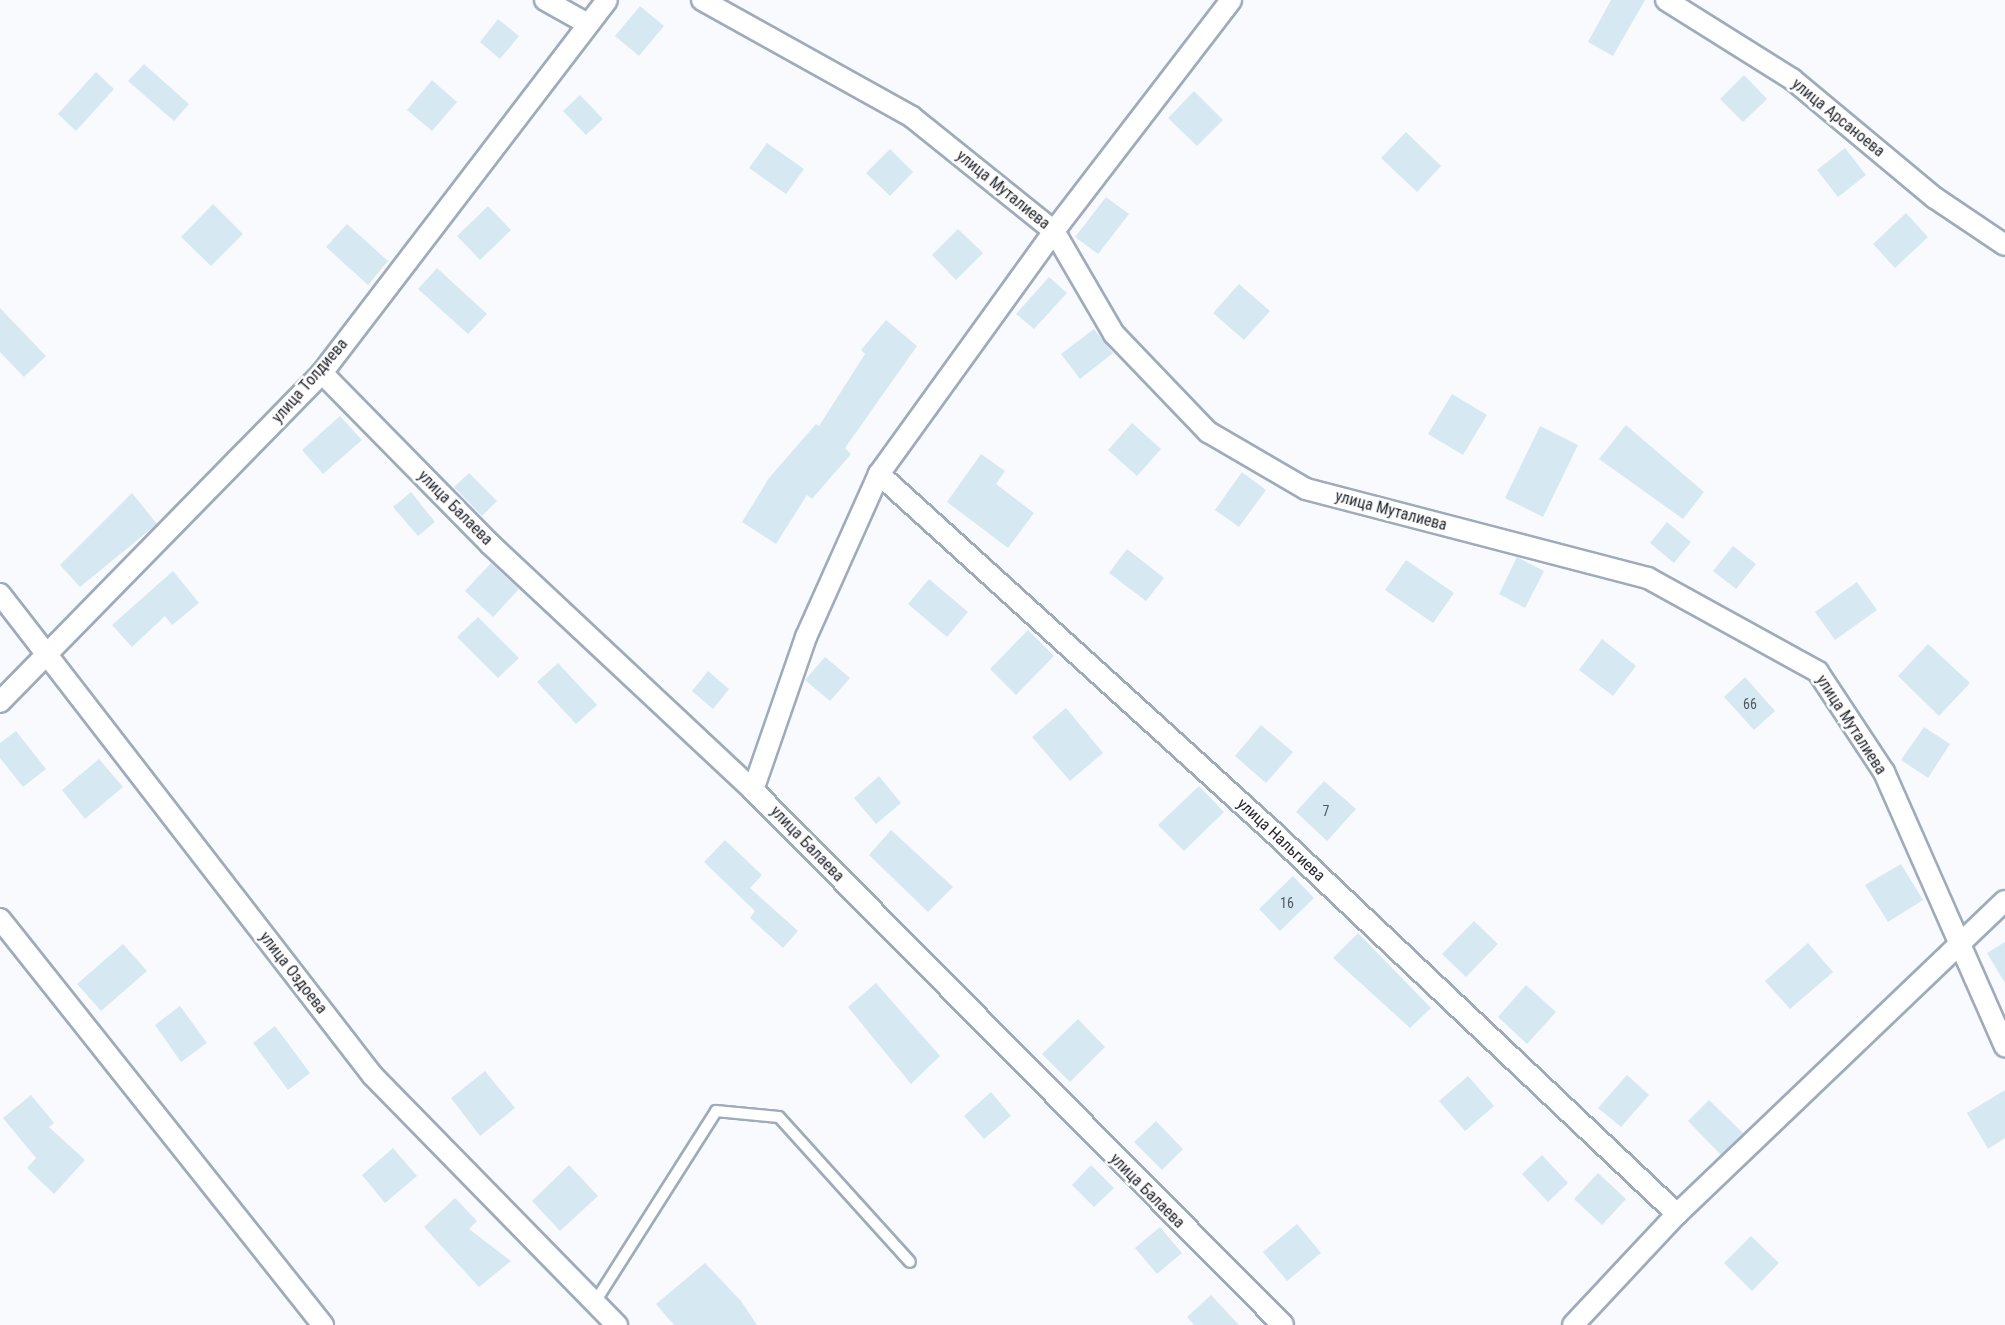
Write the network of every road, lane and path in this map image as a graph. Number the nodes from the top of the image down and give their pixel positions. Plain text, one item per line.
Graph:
1 (545, 0) edge
2 (607, 0) edge
3 (702, 0) edge
4 (1231, 0) edge
5 (1666, 0) edge
6 (586, 23) junction
7 (1054, 231) junction
8 (2005, 245) edge
9 (322, 373) junction
10 (879, 474) junction
11 (0, 594) edge
12 (49, 656) junction
13 (0, 702) edge
14 (753, 790) junction
15 (2005, 901) edge
16 (0, 919) edge
17 (1960, 943) junction
18 (2005, 1046) edge
19 (1677, 1214) junction
20 (910, 1262) dead end
21 (595, 1302) junction
22 (323, 1325) edge
23 (617, 1325) edge
24 (1283, 1325) edge
25 (1573, 1325) edge

1 - 6 street
2 - 6 street, улица Толдиева
3 - 7 street, улица Муталиева
4 - 7 street
5 - 8 street, улица Арсаноева
6 - 9 street, улица Толдиева
7 - 10 street
7 - 17 street, улица Муталиева
9 - 12 street, улица Толдиева
9 - 14 street, улица Балаева
10 - 14 street
10 - 19 street, улица Нальгиева
11 - 12 street, улица Оздоева
12 - 13 street, улица Толдиева
12 - 21 street, улица Оздоева
14 - 24 street, улица Балаева
15 - 17 street
16 - 22 street
17 - 18 street, улица Муталиева
17 - 19 street
19 - 25 street
20 - 21 lane
21 - 23 street, улица Оздоева

